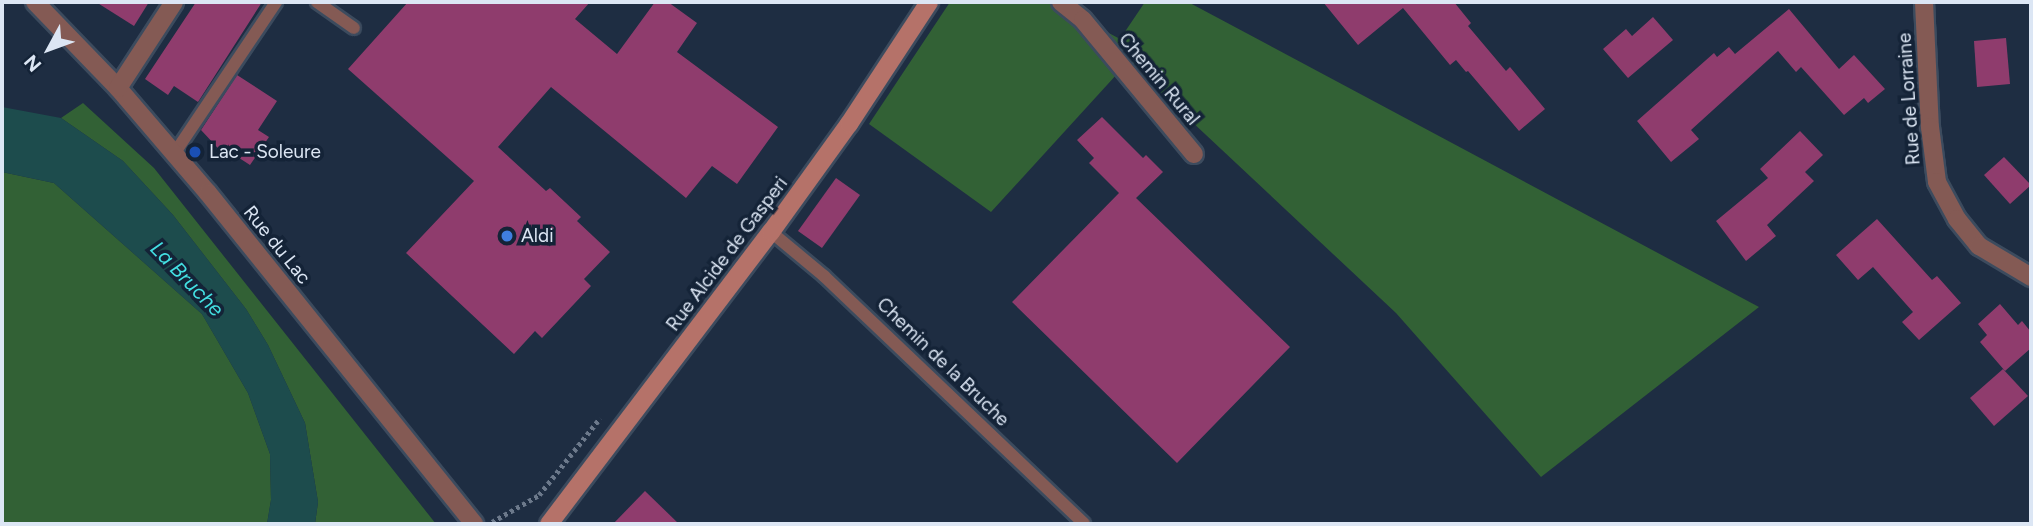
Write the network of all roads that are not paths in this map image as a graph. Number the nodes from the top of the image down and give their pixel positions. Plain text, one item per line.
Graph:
1 (35, 2) edge
2 (174, 2) edge
3 (276, 2) edge
4 (317, 2) edge
5 (929, 2) edge
6 (1062, 2) edge
7 (1924, 2) edge
8 (354, 28) dead end
9 (118, 88) junction
10 (174, 154) junction
11 (1194, 154) dead end
12 (771, 232) junction
13 (2031, 277) edge
14 (474, 524) edge
15 (549, 524) edge
16 (1084, 524) edge

1 - 9 street, Rue du Lac
2 - 9 street
3 - 10 lane
4 - 8 lane
5 - 12 main road, Rue Alcide de Gasperi
6 - 11 street, Chemin Rural
7 - 13 street, Rue de Lorraine
9 - 10 street, Rue du Lac
10 - 14 street, Rue du Lac
12 - 15 main road, Rue Alcide de Gasperi
12 - 16 lane, Chemin de la Bruche

